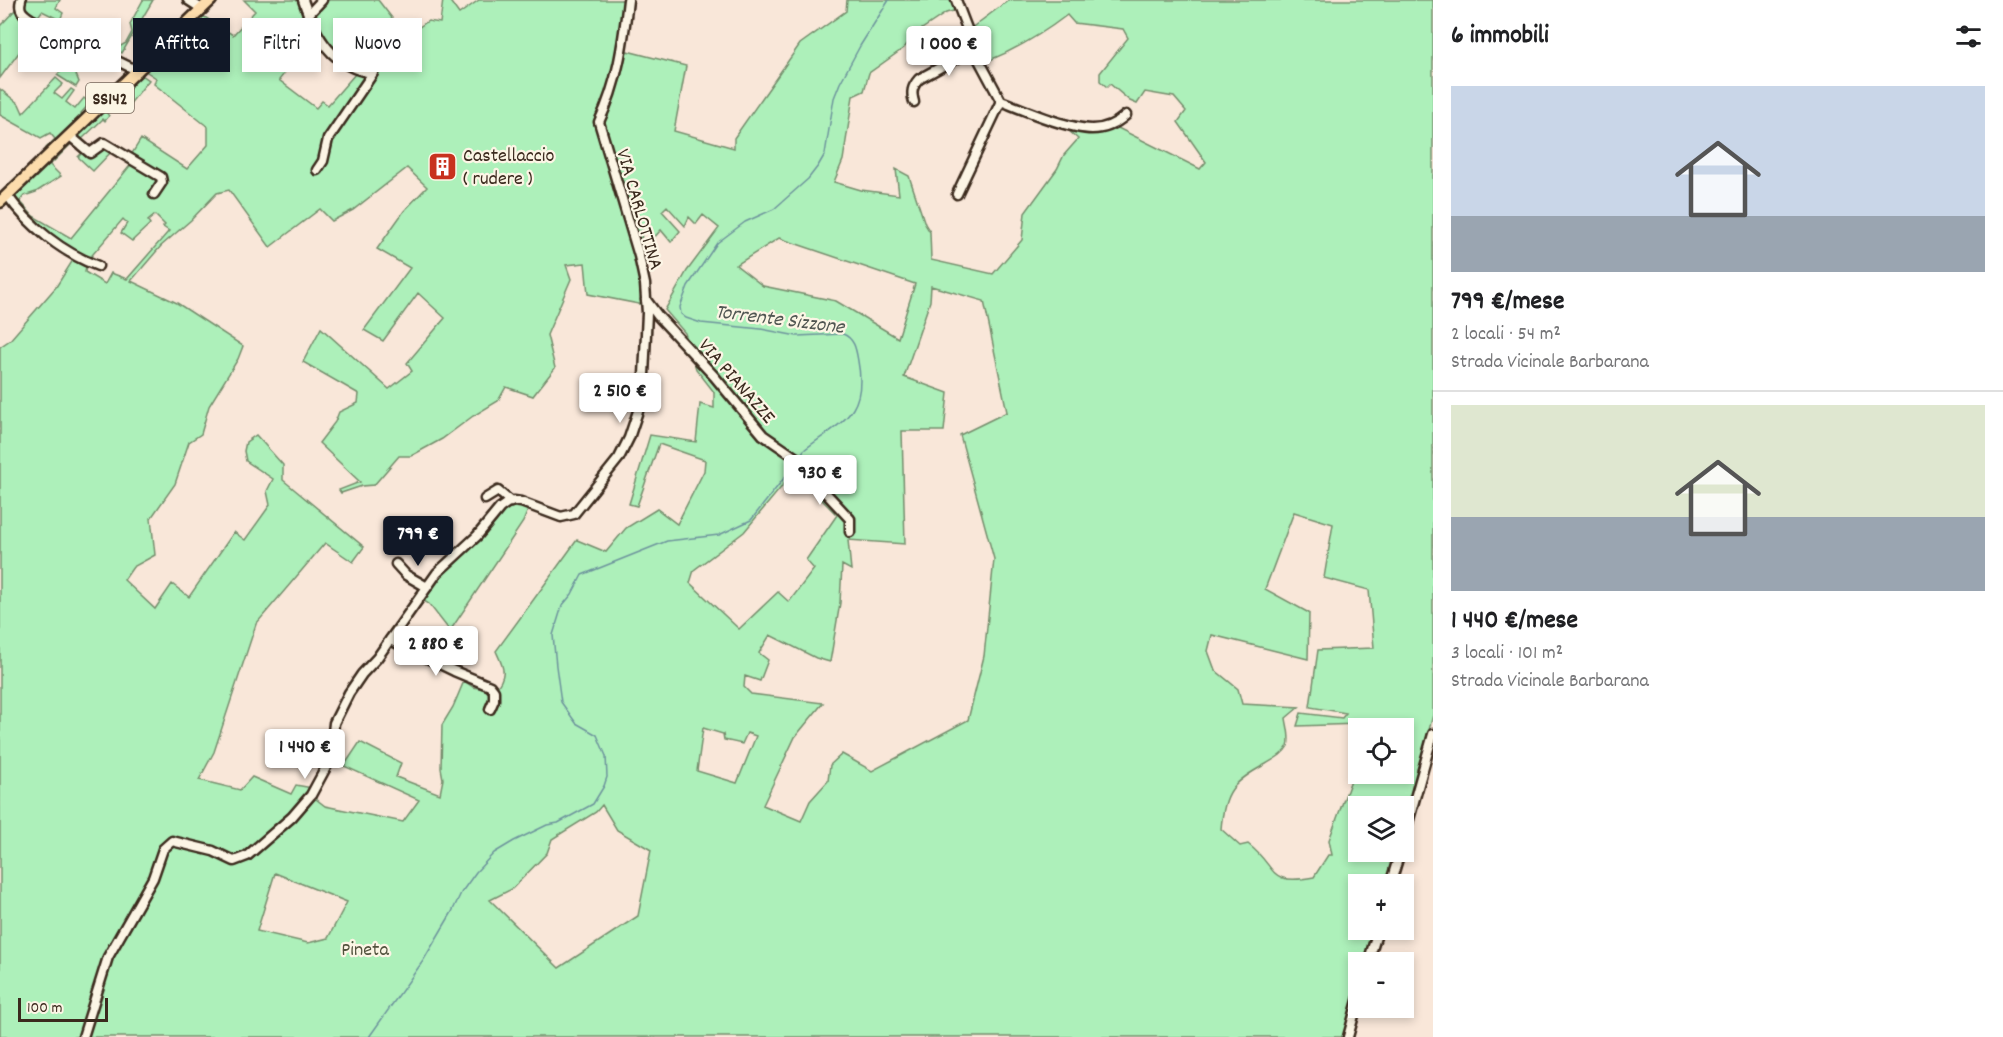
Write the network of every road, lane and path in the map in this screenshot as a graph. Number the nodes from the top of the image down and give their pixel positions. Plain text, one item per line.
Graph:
1 (21, 0) edge
2 (188, 0) edge
3 (211, 0) edge
4 (303, 0) edge
5 (322, 0) edge
6 (628, 0) edge
7 (956, 0) edge
8 (202, 9) junction
9 (308, 15) junction
10 (193, 18) edge
11 (974, 49) junction
12 (133, 69) edge
13 (137, 72) edge
14 (1001, 101) junction
15 (914, 102) dead end
16 (1126, 115) dead end
17 (70, 136) junction
18 (317, 170) dead end
19 (154, 194) dead end
20 (957, 194) dead end
21 (4, 199) edge
22 (98, 266) dead end
23 (646, 300) junction
24 (485, 499) dead end
25 (511, 502) junction
26 (850, 532) dead end
27 (396, 564) dead end
28 (426, 587) junction
29 (390, 640) junction
30 (490, 709) dead end
31 (1433, 734) edge
32 (1414, 801) edge
33 (1353, 1018) edge
34 (83, 1037) edge
35 (1348, 1037) edge

1 - 12 street
2 - 8 street
3 - 8 main road, SS142
4 - 9 street
5 - 9 street
6 - 23 street, VIA CARLOTTINA
7 - 11 street
8 - 10 main road, SS142
9 - 18 street
11 - 14 street
11 - 15 street
13 - 17 main road, SS142
14 - 16 street
14 - 20 street
17 - 19 street
17 - 21 main road, SS142
21 - 22 street
23 - 25 street, VIA CARLOTTINA
23 - 26 street, VIA PIANAZZE
24 - 25 street, VIA CARLOTTINA
25 - 28 street
27 - 28 street
28 - 29 street
29 - 30 street
29 - 34 street
31 - 32 street
33 - 35 street

